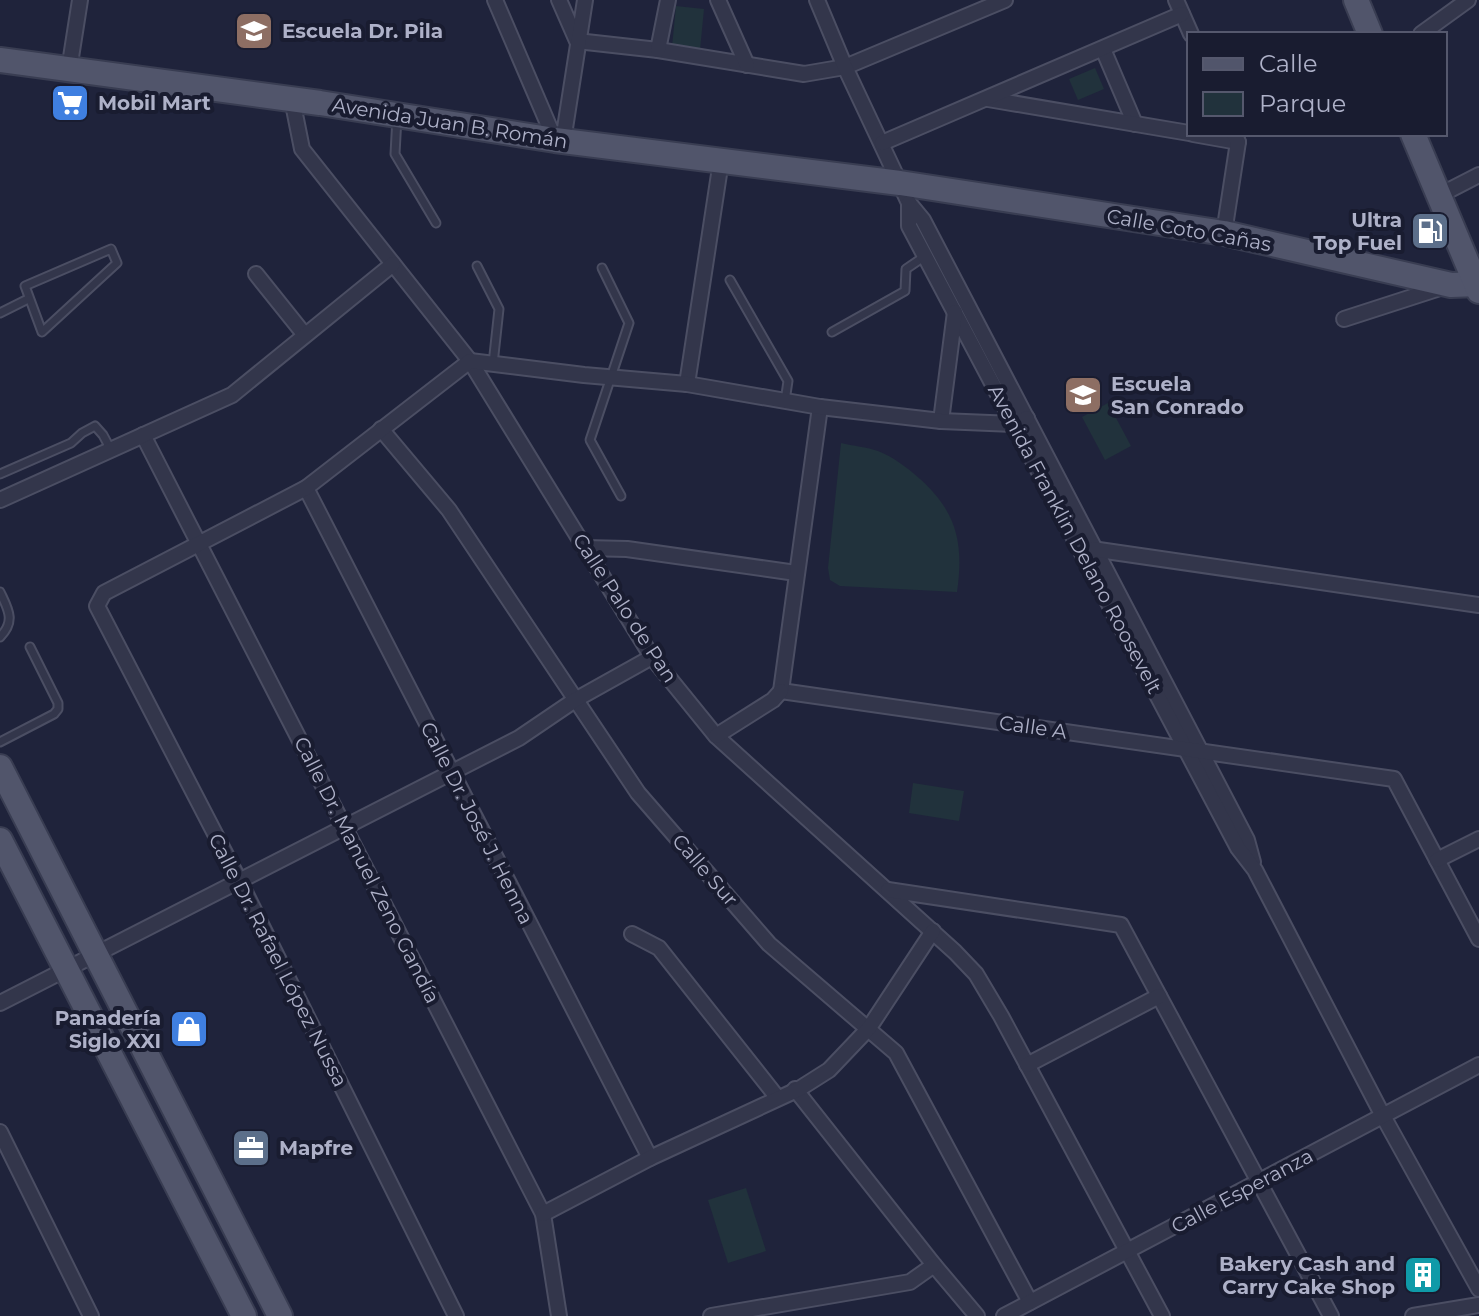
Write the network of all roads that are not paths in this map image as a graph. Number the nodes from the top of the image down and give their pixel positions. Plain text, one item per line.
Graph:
1 (80, 0) edge
2 (495, 0) edge
3 (559, 0) edge
4 (585, 0) edge
5 (668, 0) edge
6 (718, 0) edge
7 (817, 0) edge
8 (1005, 0) edge
9 (1356, 0) edge
10 (1468, 0) edge
11 (1179, 7) edge
12 (1190, 32) edge
13 (1369, 32) edge
14 (1424, 32) edge
15 (577, 41) junction
16 (1103, 49) junction
17 (658, 50) junction
18 (0, 60) edge
19 (747, 65) junction
20 (845, 67) junction
21 (69, 70) junction
22 (292, 99) junction
23 (986, 99) junction
24 (397, 115) junction
25 (1135, 124) junction
26 (1187, 133) edge
27 (1214, 136) edge
28 (1414, 136) edge
29 (1236, 138) edge
30 (559, 140) junction
31 (882, 143) junction
32 (721, 161) junction
33 (1479, 175) edge
34 (904, 193) junction
35 (1440, 195) junction
36 (436, 223) dead end
37 (1224, 233) junction
38 (925, 256) junction
39 (393, 264) junction
40 (477, 266) dead end
41 (602, 268) dead end
42 (256, 274) dead end
43 (730, 280) dead end
44 (1451, 285) junction
45 (25, 286) junction
46 (1478, 287) edge
47 (13, 291) dead end
48 (28, 299) junction
49 (955, 312) junction
50 (0, 313) edge
51 (1344, 319) dead end
52 (832, 332) dead end
53 (304, 334) junction
54 (470, 361) junction
55 (493, 364) junction
56 (610, 378) junction
57 (687, 384) junction
58 (785, 401) junction
59 (820, 407) junction
60 (941, 421) junction
61 (1020, 421) junction
62 (381, 429) junction
63 (143, 435) junction
64 (111, 450) junction
65 (0, 474) edge
66 (306, 488) junction
67 (621, 496) dead end
68 (0, 500) edge
69 (198, 543) junction
70 (585, 548) junction
71 (1080, 548) junction
72 (1096, 549) junction
73 (796, 573) junction
74 (0, 592) edge
75 (1479, 605) edge
76 (0, 637) edge
77 (30, 647) dead end
78 (652, 657) junction
79 (781, 691) junction
80 (575, 700) junction
81 (716, 736) junction
82 (0, 742) edge
83 (1193, 749) junction
84 (0, 767) edge
85 (450, 771) junction
86 (344, 825) junction
87 (1479, 839) edge
88 (0, 840) edge
89 (1437, 860) junction
90 (239, 880) junction
91 (888, 890) junction
92 (933, 931) junction
93 (632, 934) dead end
94 (1479, 939) edge
95 (97, 953) junction
96 (66, 970) junction
97 (1159, 996) junction
98 (0, 1003) edge
99 (869, 1028) junction
100 (1027, 1065) junction
101 (1479, 1065) edge
102 (795, 1089) junction
103 (777, 1097) junction
104 (1383, 1116) junction
105 (0, 1132) edge
106 (650, 1158) junction
107 (1258, 1182) junction
108 (543, 1214) junction
109 (1127, 1252) junction
110 (934, 1265) junction
111 (1479, 1289) edge
112 (1030, 1302) junction
113 (1479, 1305) edge
114 (91, 1316) edge
115 (244, 1316) edge
116 (280, 1316) edge
117 (456, 1316) edge
118 (559, 1316) edge
119 (711, 1316) edge
120 (977, 1316) edge
121 (1004, 1316) edge
122 (1162, 1316) edge
123 (1331, 1316) edge
124 (1413, 1316) edge

1 - 21 street
2 - 30 street
3 - 15 street
4 - 15 street
5 - 17 street
6 - 19 street
7 - 20 street, Avenida Franklin Delano Roosevelt
8 - 20 street
9 - 13 main road
10 - 14 street
11 - 12 street
11 - 16 street
15 - 17 street
15 - 30 street
16 - 23 street
16 - 25 street
17 - 19 street
18 - 21 main road, Avenida Juan B. Román
19 - 20 street
20 - 31 street, Avenida Franklin Delano Roosevelt
21 - 22 main road, Avenida Juan B. Román
22 - 24 main road, Avenida Juan B. Román
22 - 39 street, Calle Palo de Pan
23 - 25 street
23 - 31 street
24 - 30 main road, Avenida Juan B. Román
24 - 36 lane
25 - 26 street
27 - 29 street
28 - 35 main road
29 - 37 street
30 - 32 main road, Avenida Juan B. Román
31 - 34 street, Avenida Franklin Delano Roosevelt
32 - 34 main road, Avenida Juan B. Román
32 - 57 street
33 - 35 street
34 - 37 main road, Calle Coto Cañas
34 - 38 street, Avenida Franklin Delano Roosevelt
34 - 61 street, Avenida Franklin Delano Roosevelt
35 - 46 main road
37 - 44 main road, Calle Coto Cañas
38 - 49 street, Avenida Franklin Delano Roosevelt
38 - 52 lane
39 - 53 street
39 - 54 street, Calle Palo de Pan
40 - 55 lane
41 - 56 lane
42 - 53 street
43 - 58 lane
44 - 46 main road, Calle Coto Cañas
44 - 51 street
45 - 47 lane
45 - 48 lane
45 - 48 lane
48 - 50 lane
49 - 60 street
49 - 61 street, Avenida Franklin Delano Roosevelt
53 - 63 street
54 - 55 street
54 - 62 street
54 - 70 street, Calle Palo de Pan
55 - 56 street
56 - 57 street
56 - 67 lane
57 - 58 street
58 - 59 street
59 - 60 street
59 - 73 street
60 - 61 street
61 - 71 street, Avenida Franklin Delano Roosevelt
61 - 72 street, Avenida Franklin Delano Roosevelt
62 - 66 street
62 - 80 street, Calle Sur
63 - 64 street
63 - 69 street, Calle Dr. Manuel Zeno Gandía
64 - 65 lane
64 - 68 street
66 - 69 street
66 - 85 street, Calle Dr. José J. Henna
69 - 86 street, Calle Dr. Manuel Zeno Gandía
69 - 90 street, Calle Dr. Rafael López Nussa
70 - 73 street
70 - 78 street, Calle Palo de Pan
71 - 72 street
71 - 83 street, Avenida Franklin Delano Roosevelt
72 - 75 street
72 - 83 street, Avenida Franklin Delano Roosevelt
73 - 79 street
74 - 76 lane
77 - 82 lane
78 - 80 street
78 - 81 street, Calle Palo de Pan
79 - 81 street
79 - 83 street, Calle A
80 - 85 street
80 - 99 street, Calle Sur
81 - 91 street, Calle Palo de Pan
83 - 89 street, Calle A
83 - 104 street, Avenida Franklin Delano Roosevelt
84 - 95 main road
85 - 86 street
85 - 106 street, Calle Dr. José J. Henna
86 - 90 street
86 - 108 street, Calle Dr. Manuel Zeno Gandía
87 - 89 street
88 - 96 main road
89 - 94 street
90 - 95 street
90 - 117 street, Calle Dr. Rafael López Nussa
91 - 92 street, Calle Palo de Pan
91 - 97 street
92 - 99 street
92 - 100 street, Calle Palo de Pan
93 - 103 street
95 - 96 street
95 - 116 main road
96 - 98 street
96 - 115 main road
97 - 100 street
97 - 107 street
99 - 102 street
99 - 112 street, Calle Sur
100 - 109 street, Calle Palo de Pan
101 - 104 street, Calle Esperanza
102 - 103 street
102 - 110 street
103 - 106 street
104 - 107 street, Calle Esperanza
104 - 111 street, Avenida Franklin Delano Roosevelt
105 - 114 street
106 - 108 street
107 - 109 street, Calle Esperanza
107 - 123 street
108 - 118 street, Calle Dr. Manuel Zeno Gandía
109 - 112 street, Calle Esperanza
109 - 122 street, Calle Palo de Pan
110 - 119 street
110 - 120 street
112 - 121 street, Calle Esperanza
113 - 124 street

